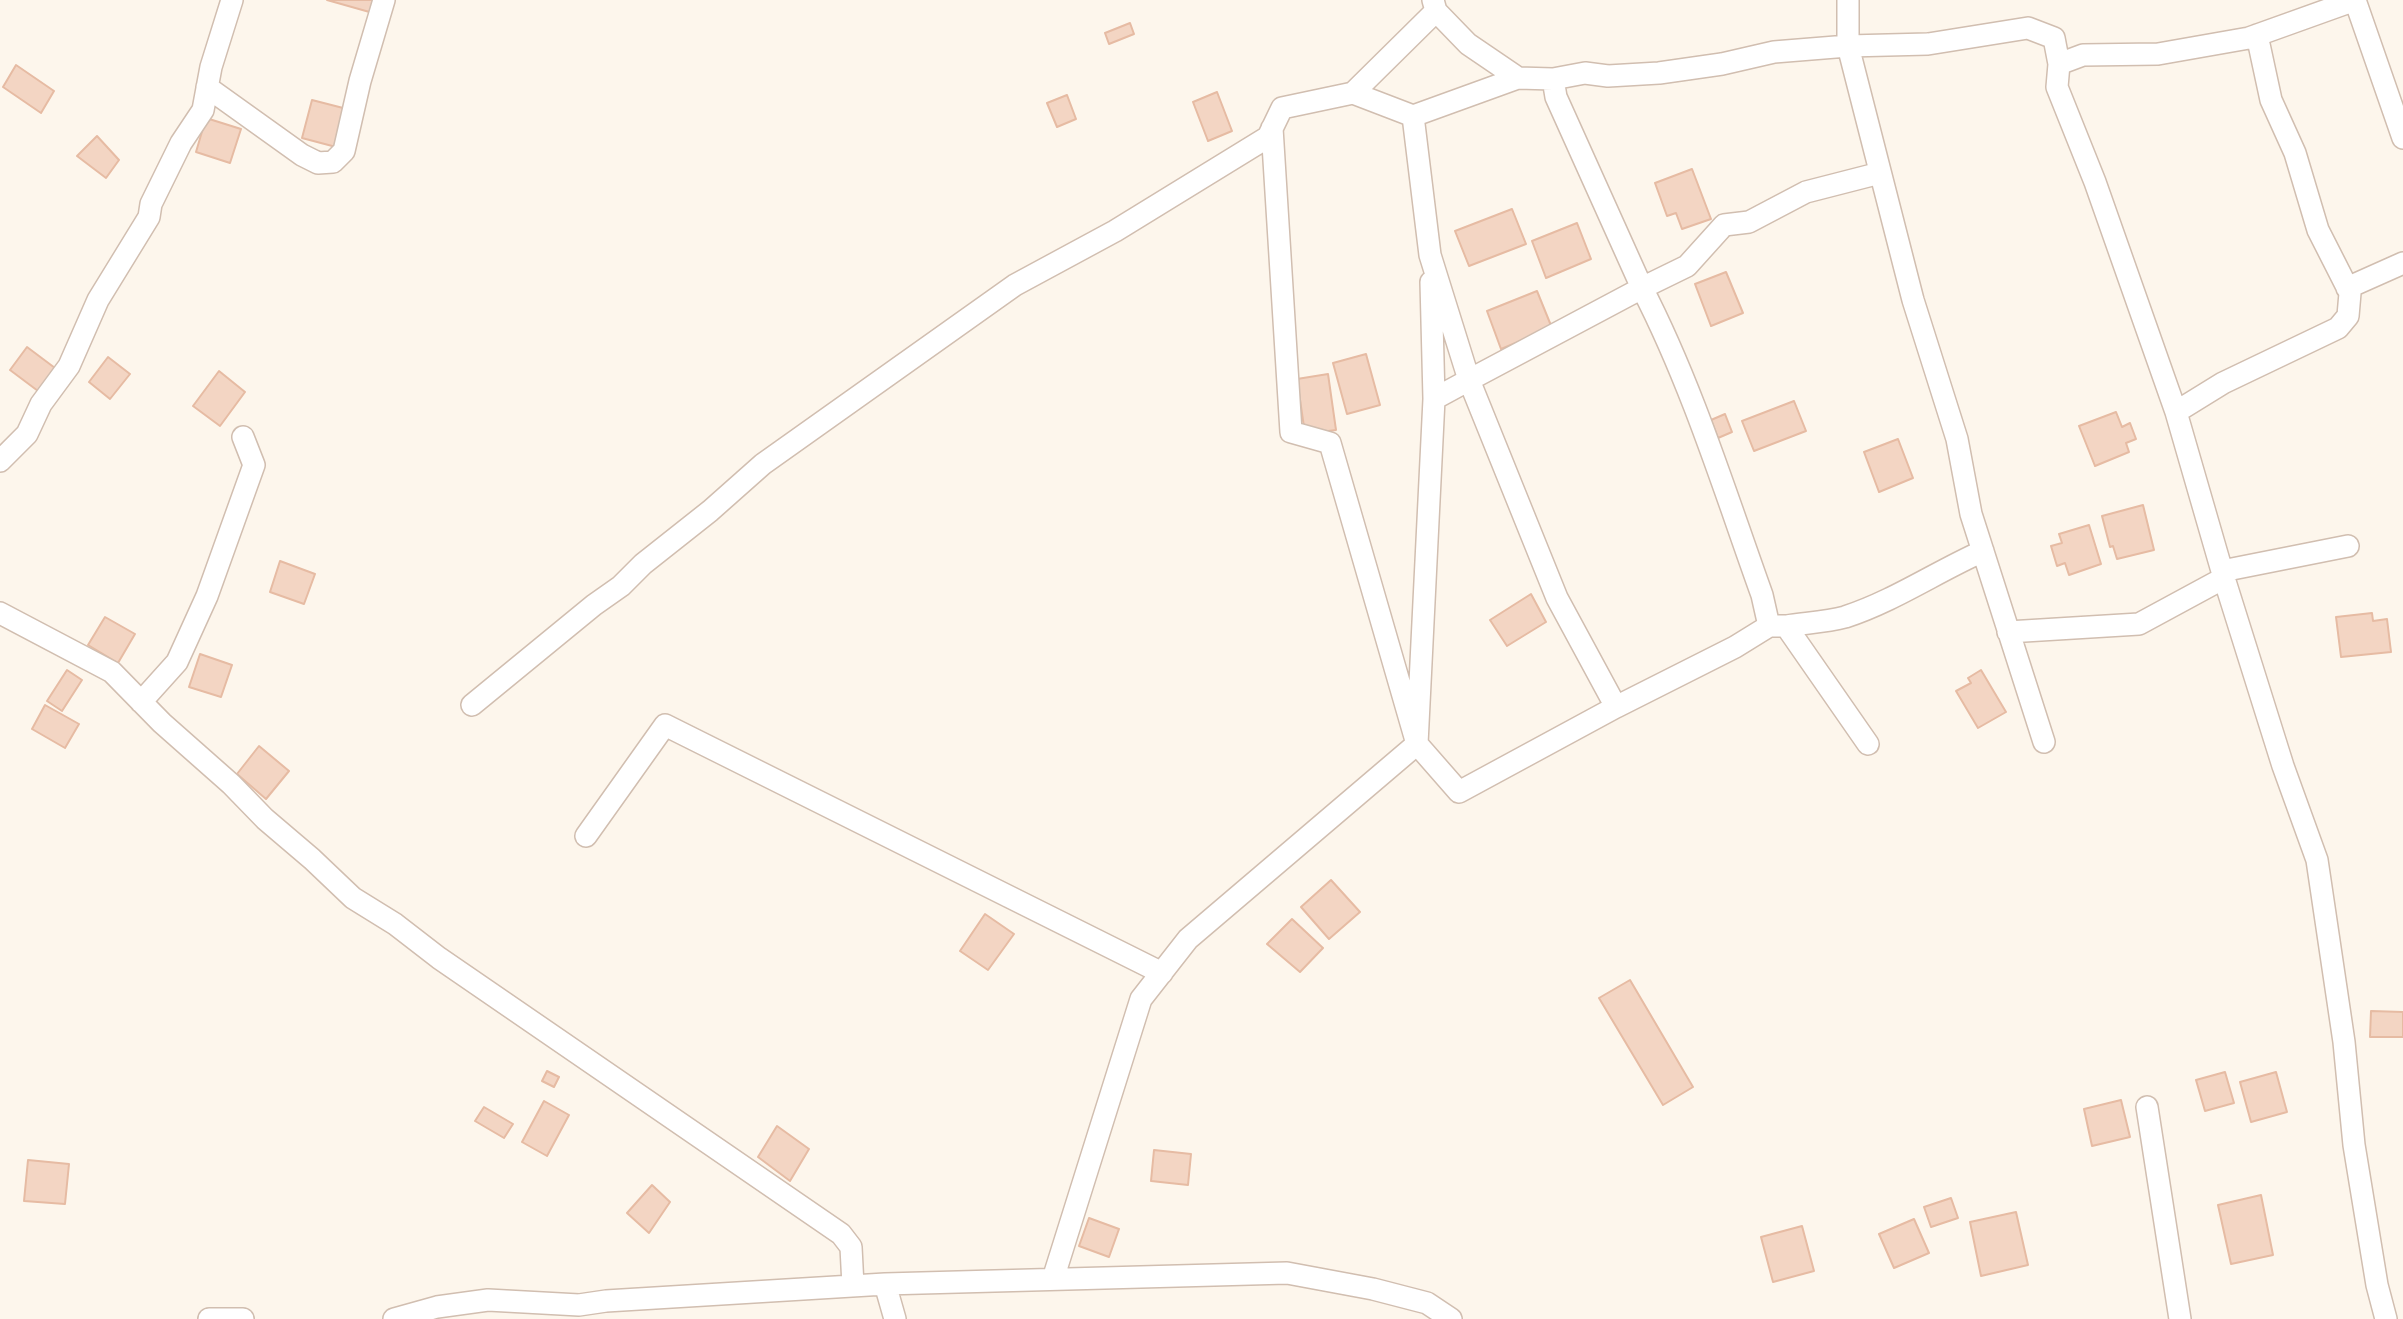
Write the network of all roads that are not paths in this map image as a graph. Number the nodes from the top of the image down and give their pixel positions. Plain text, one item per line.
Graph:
1 (232, 0) edge
2 (384, 0) edge
3 (1848, 0) edge
4 (2355, 0) edge
5 (1434, 5) edge
6 (2257, 35) junction
7 (1848, 46) junction
8 (2059, 64) junction
9 (1518, 78) junction
10 (1553, 79) junction
11 (207, 87) junction
12 (1353, 93) junction
13 (1413, 116) junction
14 (1272, 128) junction
15 (2403, 138) edge
16 (1880, 173) junction
17 (1430, 255) junction
18 (2403, 263) edge
19 (1642, 288) junction
20 (2347, 288) junction
21 (1469, 380) junction
22 (1434, 399) junction
23 (2176, 412) junction
24 (243, 437) dead end
25 (0, 461) edge
26 (2348, 546) dead end
27 (1983, 551) junction
28 (2223, 575) junction
29 (0, 613) edge
30 (1778, 626) junction
31 (2008, 632) junction
32 (141, 702) junction
33 (472, 705) dead end
34 (1616, 707) junction
35 (2044, 742) dead end
36 (1417, 744) junction
37 (1868, 744) dead end
38 (586, 835) dead end
39 (1162, 973) junction
40 (2147, 1107) dead end
41 (1054, 1279) junction
42 (886, 1284) junction
43 (853, 1286) junction
44 (209, 1319) edge
45 (243, 1319) edge
46 (394, 1319) edge
47 (895, 1319) edge
48 (1451, 1319) edge
49 (2180, 1319) edge
50 (2386, 1319) edge

1 - 11 street
2 - 11 street
3 - 7 street
4 - 6 street
4 - 15 street
5 - 9 street
5 - 12 street
6 - 8 street
6 - 20 street
7 - 8 street
7 - 10 street
7 - 16 street
8 - 23 street
9 - 10 street
9 - 13 street
10 - 19 street
11 - 25 street
12 - 13 street
12 - 14 street
13 - 17 street
14 - 33 street
14 - 36 street
16 - 19 street
16 - 27 street
17 - 21 street
17 - 22 street
18 - 20 street
19 - 21 street
19 - 30 street
20 - 23 street
21 - 22 street
21 - 34 street
22 - 36 street
23 - 28 street
24 - 32 street
26 - 28 street
27 - 30 street
27 - 31 street
28 - 31 street
28 - 50 street
29 - 32 street
30 - 34 street
30 - 37 street
31 - 35 street
32 - 43 street
34 - 36 street
36 - 39 street
38 - 39 street
39 - 41 street
40 - 49 street
41 - 42 street
41 - 48 street
42 - 43 street
42 - 47 street
43 - 46 street
44 - 45 street

